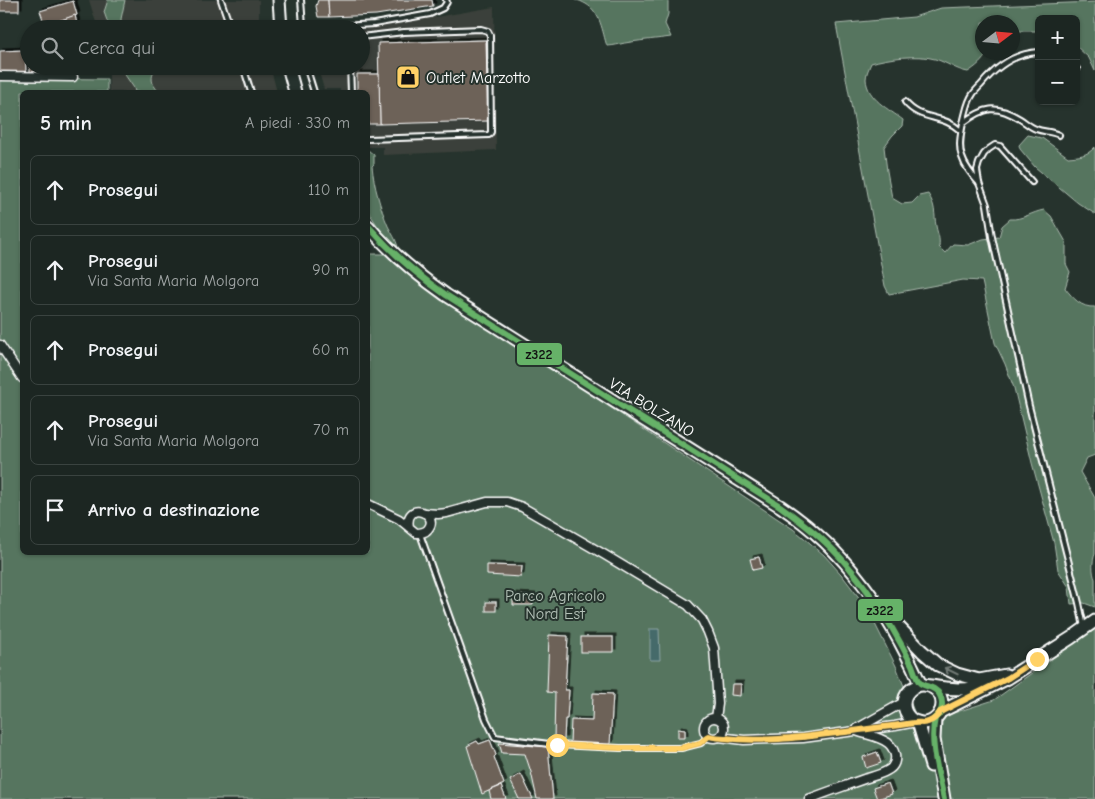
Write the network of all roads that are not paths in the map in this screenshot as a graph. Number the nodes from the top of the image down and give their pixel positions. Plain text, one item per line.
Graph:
1 (221, 0) edge
2 (279, 0) edge
3 (301, 0) edge
4 (446, 0) edge
5 (228, 20) edge
6 (280, 20) edge
7 (303, 20) edge
8 (370, 24) edge
9 (370, 36) edge
10 (1035, 53) edge
11 (246, 75) edge
12 (290, 75) edge
13 (309, 75) edge
14 (350, 75) edge
15 (0, 76) edge
16 (73, 77) dead end
17 (250, 90) edge
18 (294, 90) edge
19 (313, 90) edge
20 (351, 90) edge
21 (905, 102) dead end
22 (963, 123) junction
23 (961, 131) junction
24 (1059, 134) dead end
25 (370, 139) edge
26 (1032, 182) dead end
27 (979, 183) junction
28 (370, 228) edge
29 (0, 346) edge
30 (20, 375) edge
31 (370, 505) edge
32 (425, 513) junction
33 (389, 514) junction
34 (412, 514) junction
35 (446, 514) junction
36 (430, 526) junction
37 (409, 527) junction
38 (420, 534) junction
39 (878, 604) junction
40 (1095, 621) edge
41 (1084, 629) junction
42 (897, 639) junction
43 (1011, 675) junction
44 (926, 685) junction
45 (909, 690) junction
46 (904, 702) junction
47 (937, 716) junction
48 (716, 718) junction
49 (917, 722) junction
50 (855, 730) junction
51 (709, 736) junction
52 (719, 737) junction
53 (809, 799) edge
54 (939, 799) edge
55 (944, 799) edge

1 - 5 lane
2 - 6 street
3 - 7 lane
4 - 8 lane
9 - 25 lane
10 - 22 lane
11 - 17 lane
12 - 18 street
13 - 19 lane
14 - 20 lane
15 - 16 street
21 - 23 lane
22 - 23 lane
22 - 24 lane
23 - 27 lane
26 - 27 lane
27 - 41 lane
28 - 39 street, VIA BOLZANO
29 - 30 street
31 - 33 street
32 - 34 street
32 - 35 street
32 - 36 street
33 - 34 street
33 - 37 street
34 - 37 street
35 - 36 street
35 - 48 street
36 - 38 street
37 - 38 street
38 - 51 lane
39 - 42 street, VIA BOLZANO
43 -> 39 street
40 - 41 street
41 - 43 street
42 - 44 street, VIA BOLZANO
42 - 45 street, VIA BOLZANO
43 - 44 street
43 - 47 street
44 - 45 street
44 - 47 street
45 - 46 street
46 - 49 street
46 - 50 street
47 - 49 street
47 - 55 street
48 - 51 street
48 - 52 street
49 - 50 street
49 - 54 street
50 - 52 street
50 - 53 street
51 - 52 street

